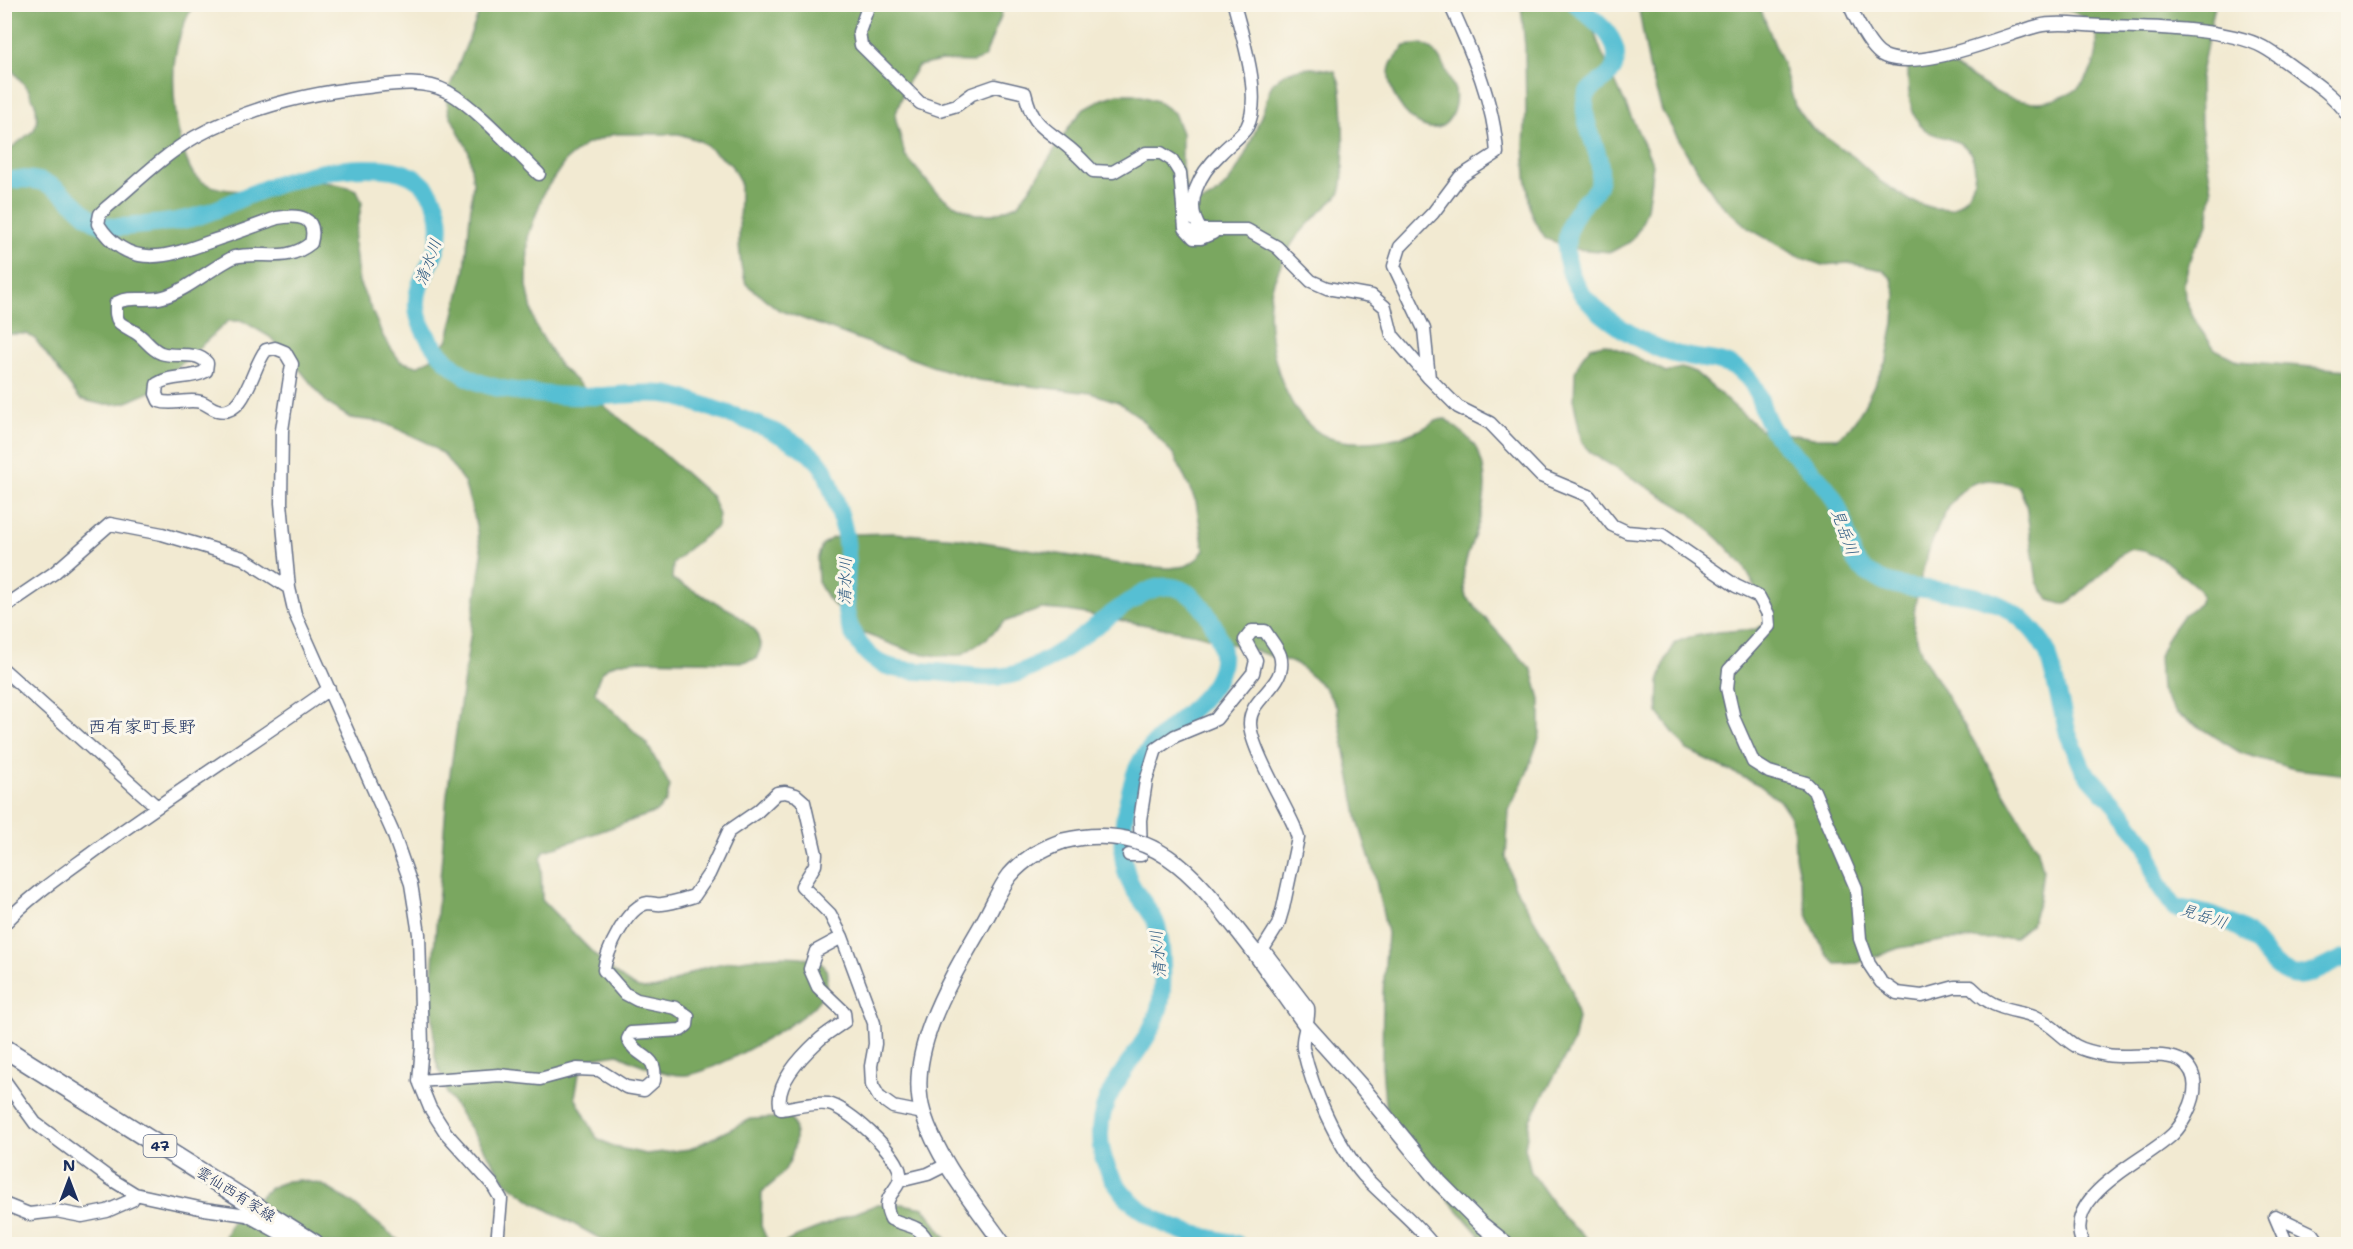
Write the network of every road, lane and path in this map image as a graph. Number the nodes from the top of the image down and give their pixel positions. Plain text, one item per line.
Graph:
1 (869, 4) edge
2 (1234, 4) edge
3 (1450, 4) edge
4 (1849, 4) edge
5 (2347, 109) edge
6 (539, 174) dead end
7 (1219, 230) junction
8 (1429, 378) junction
9 (289, 588) junction
10 (4, 607) edge
11 (4, 670) edge
12 (329, 689) junction
13 (156, 806) junction
14 (1129, 855) dead end
15 (6, 919) edge
16 (842, 937) junction
17 (1306, 1025) junction
18 (4, 1048) edge
19 (4, 1080) edge
20 (419, 1081) junction
21 (923, 1113) junction
22 (948, 1164) junction
23 (899, 1181) junction
24 (135, 1194) junction
25 (4, 1204) edge
26 (308, 1240) edge
27 (497, 1245) edge
28 (929, 1245) edge
29 (1003, 1245) edge
30 (1432, 1245) edge
31 (1506, 1245) edge
32 (2083, 1245) edge
33 (2293, 1245) edge
34 (2320, 1245) edge

1 - 7 street
2 - 7 street
3 - 8 street
4 - 5 street
6 - 9 street
7 - 8 street
8 - 32 street
9 - 10 street
9 - 12 street
11 - 13 street
12 - 13 street
12 - 20 street
13 - 15 street
14 - 17 street
16 - 20 street
16 - 21 street
16 - 23 street
17 - 21 street, bridge
17 - 30 street
17 - 31 street
18 - 26 main road, 雲仙西有家線 / 47
19 - 24 street
20 - 27 street
21 - 22 street
22 - 23 street
22 - 29 street
23 - 28 street
24 - 25 street
24 - 26 street
33 - 34 street

